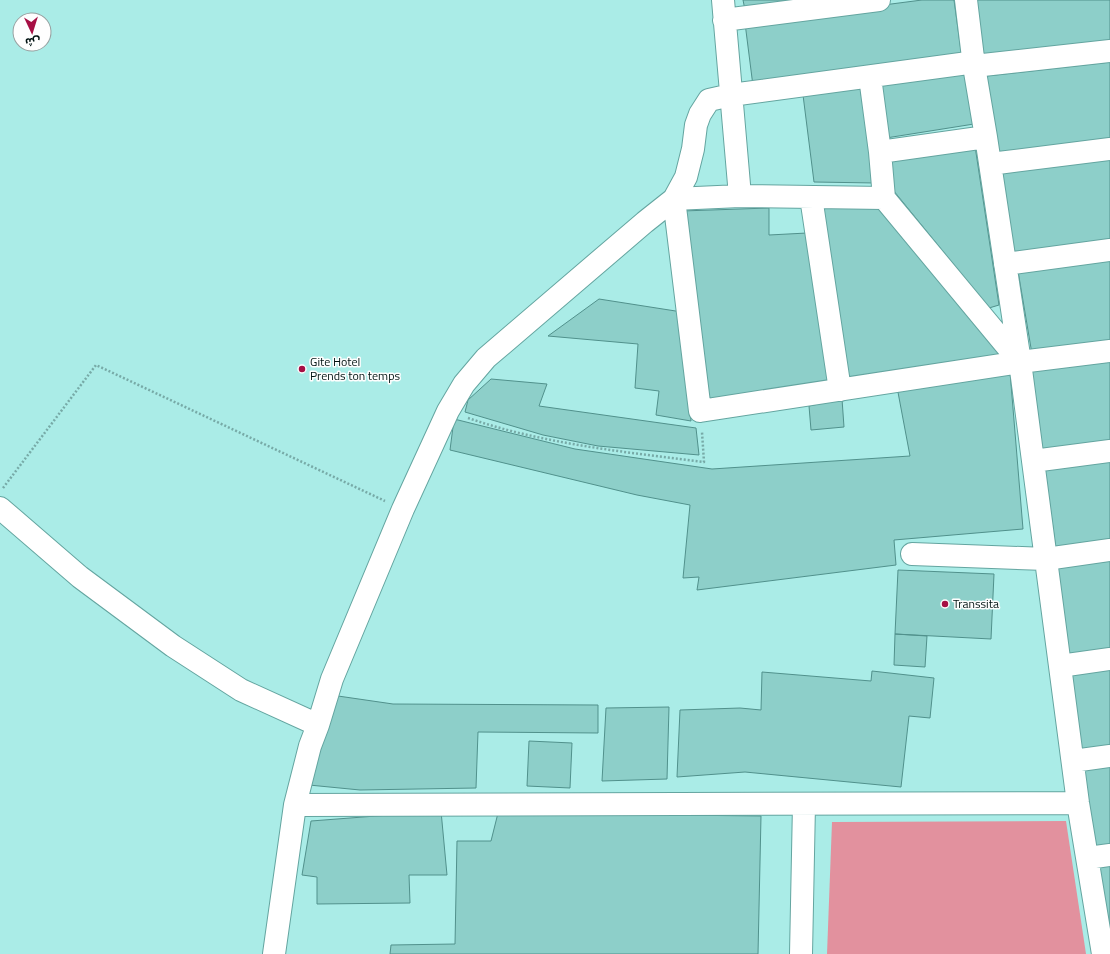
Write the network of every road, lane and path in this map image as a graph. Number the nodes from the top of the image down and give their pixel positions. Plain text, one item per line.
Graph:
1 (879, 0) edge
2 (966, 0) edge
3 (723, 10) edge
4 (1110, 51) edge
5 (974, 66) junction
6 (870, 77) junction
7 (731, 96) junction
8 (986, 137) junction
9 (1110, 149) edge
10 (880, 152) junction
11 (990, 164) junction
12 (740, 196) junction
13 (811, 197) junction
14 (884, 198) junction
15 (674, 199) junction
16 (1110, 250) edge
17 (1005, 264) junction
18 (1110, 351) edge
19 (1020, 362) junction
20 (840, 390) junction
21 (448, 411) junction
22 (700, 411) junction
23 (1110, 451) edge
24 (1033, 461) junction
25 (0, 492) edge
26 (0, 508) edge
27 (404, 510) junction
28 (1110, 550) edge
29 (912, 554) dead end
30 (1046, 559) junction
31 (1110, 659) edge
32 (1060, 666) junction
33 (318, 725) junction
34 (1110, 756) edge
35 (1073, 761) junction
36 (1078, 803) junction
37 (804, 804) junction
38 (295, 805) junction
39 (1110, 856) edge
40 (1088, 858) junction
41 (1105, 952) edge
42 (274, 954) edge
43 (801, 954) edge

1 - 3 street
2 - 5 street
3 - 7 street
4 - 5 street
5 - 6 street
5 - 8 street
6 - 7 street
6 - 10 street
7 - 12 street
7 - 15 street
8 - 10 street
8 - 11 street
9 - 11 street
10 - 14 street
11 - 17 street
12 - 13 street
12 - 15 street
13 - 14 street
13 - 20 street
14 - 19 street
15 - 21 street
15 - 22 street
16 - 17 street
17 - 19 street
18 - 19 street
19 - 20 street
19 - 24 street
20 - 22 street
21 - 22 path
21 - 27 street
23 - 24 street
24 - 30 street
25 - 27 path
26 - 33 street
27 - 33 street
28 - 30 street
29 - 30 street
30 - 32 street
31 - 32 street
32 - 35 street
33 - 38 street
34 - 35 street
35 - 36 street
36 - 37 street
36 - 40 street
37 - 38 street
37 - 43 street
38 - 42 street
39 - 40 street
40 - 41 street

